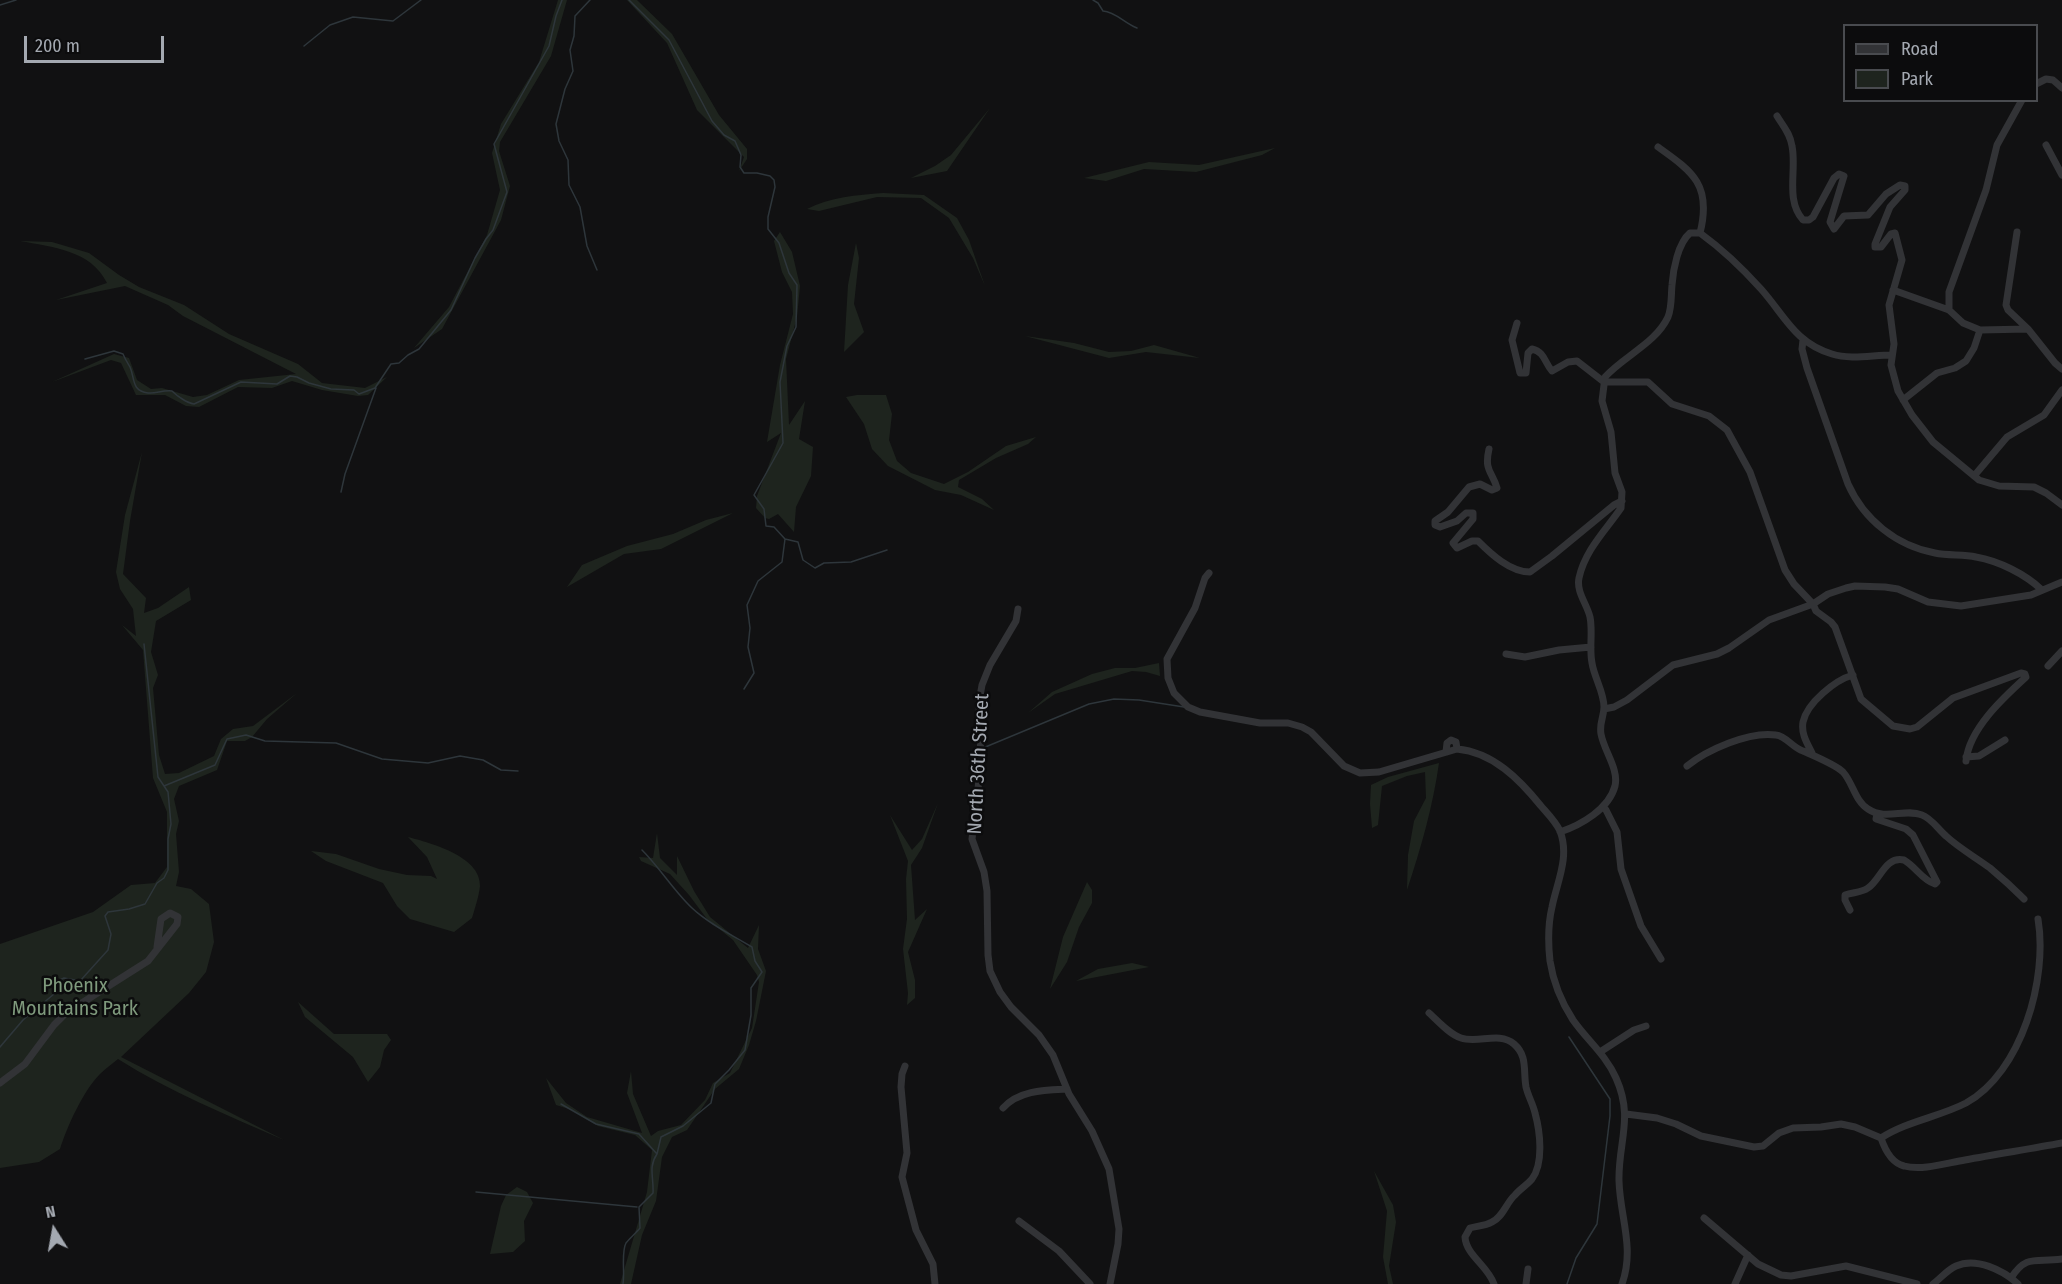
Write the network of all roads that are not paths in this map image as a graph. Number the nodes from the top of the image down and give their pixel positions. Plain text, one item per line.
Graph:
1 (2038, 83) edge
2 (2062, 88) edge
3 (2021, 102) edge
4 (1777, 116) dead end
5 (2046, 145) dead end
6 (1658, 147) dead end
7 (2062, 175) edge
8 (1700, 232) junction
9 (2016, 232) dead end
10 (1893, 290) junction
11 (1949, 292) junction
12 (1933, 304) junction
13 (1949, 310) junction
14 (1517, 323) dead end
15 (2028, 329) junction
16 (1980, 330) junction
17 (1803, 340) junction
18 (1892, 355) junction
19 (2062, 369) edge
20 (1604, 382) junction
21 (2062, 390) edge
22 (1903, 400) junction
23 (1489, 449) dead end
24 (1974, 476) junction
25 (1622, 501) junction
26 (2062, 505) edge
27 (1209, 573) dead end
28 (2062, 582) edge
29 (2042, 590) junction
30 (1813, 604) junction
31 (1018, 609) dead end
32 (1591, 647) junction
33 (2062, 651) edge
34 (1506, 654) dead end
35 (2048, 666) dead end
36 (1853, 675) junction
37 (1604, 709) junction
38 (2005, 740) dead end
39 (1812, 753) junction
40 (1687, 766) dead end
41 (1603, 807) junction
42 (1877, 814) junction
43 (1560, 832) junction
44 (2024, 899) dead end
45 (1850, 910) dead end
46 (2038, 919) dead end
47 (157, 947) junction
48 (1661, 959) dead end
49 (1429, 1013) dead end
50 (1646, 1026) dead end
51 (1600, 1052) junction
52 (905, 1066) dead end
53 (0, 1083) edge
54 (1067, 1089) junction
55 (1003, 1108) dead end
56 (1626, 1114) junction
57 (1881, 1138) junction
58 (2062, 1143) edge
59 (1704, 1218) dead end
60 (1019, 1221) dead end
61 (1748, 1255) junction
62 (2062, 1259) edge
63 (1528, 1269) dead end
64 (2010, 1278) junction
65 (935, 1284) edge
66 (1090, 1284) edge
67 (1110, 1284) edge
68 (1494, 1284) edge
69 (1526, 1284) edge
70 (1622, 1284) edge
71 (1734, 1284) edge
72 (1917, 1284) edge
73 (1933, 1284) edge
74 (2018, 1284) edge

1 - 2 street
3 - 11 street
4 - 10 street
5 - 7 street
6 - 8 street
8 - 17 street
8 - 20 street
9 - 15 street
10 - 12 street
10 - 18 street
11 - 12 street
11 - 13 street
12 - 13 street
13 - 16 street
14 - 20 street
15 - 16 street
15 - 19 street
16 - 22 street
17 - 18 street
17 - 29 street
18 - 22 street
20 - 25 street
20 - 30 street
21 - 24 street
22 - 24 street
23 - 25 street
24 - 26 street
25 - 32 street
27 - 43 street
28 - 29 street
29 - 30 street
30 - 36 street
30 - 37 street
31 - 54 street, North 36th Street
32 - 34 street
32 - 37 street
33 - 35 street
36 - 38 street
36 - 39 street
37 - 41 street
39 - 40 street
39 - 42 street
41 - 43 street
41 - 48 street
42 - 44 street
42 - 45 street
43 - 51 street
46 - 57 street
47 - 47 street
47 - 53 street
49 - 68 street
50 - 51 street
51 - 56 street
52 - 65 street
54 - 55 street
54 - 67 street, North 36th Street
56 - 57 street
56 - 70 street
57 - 58 street
59 - 61 street
60 - 66 street
61 - 71 street
61 - 72 street
62 - 64 street
63 - 69 street
64 - 73 street
64 - 74 street

